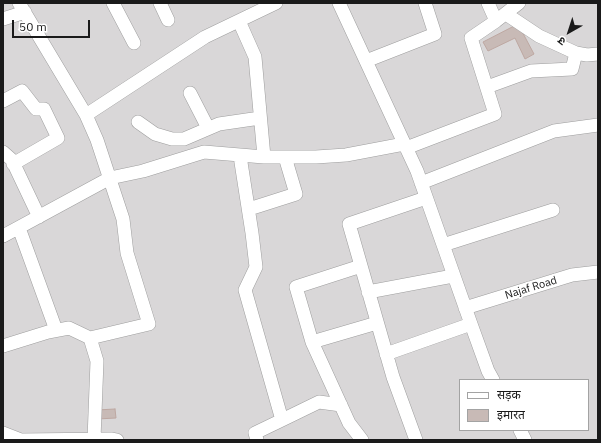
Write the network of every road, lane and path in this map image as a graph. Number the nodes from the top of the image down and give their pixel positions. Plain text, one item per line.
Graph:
1 (113, 3) edge
2 (160, 3) edge
3 (276, 3) edge
4 (339, 3) edge
5 (425, 3) edge
6 (488, 3) edge
7 (520, 3) edge
8 (22, 8) edge
9 (501, 18) junction
10 (3, 19) edge
11 (168, 20) dead end
12 (239, 20) junction
13 (134, 43) dead end
14 (576, 53) junction
15 (598, 54) edge
16 (366, 61) junction
17 (487, 87) junction
18 (190, 93) dead end
19 (3, 101) edge
20 (86, 115) junction
21 (260, 118) junction
22 (138, 122) dead end
23 (598, 125) edge
24 (208, 128) junction
25 (405, 146) junction
26 (3, 152) edge
27 (240, 156) junction
28 (264, 157) junction
29 (285, 157) junction
30 (13, 164) junction
31 (110, 178) junction
32 (421, 183) junction
33 (426, 198) junction
34 (249, 209) junction
35 (553, 210) dead end
36 (39, 217) junction
37 (19, 228) junction
38 (3, 236) edge
39 (443, 245) junction
40 (361, 266) junction
41 (598, 272) edge
42 (453, 276) junction
43 (368, 292) junction
44 (465, 308) junction
45 (377, 323) junction
46 (471, 324) junction
47 (56, 330) junction
48 (90, 338) junction
49 (312, 342) junction
50 (3, 346) edge
51 (386, 354) junction
52 (492, 379) edge
53 (341, 405) junction
54 (282, 420) junction
55 (520, 431) edge
56 (3, 433) edge
57 (94, 439) junction
58 (117, 440) edge
59 (257, 440) edge
60 (362, 440) edge
61 (416, 440) edge
62 (525, 440) edge

1 - 13 street
2 - 11 street
3 - 12 street
4 - 16 street
5 - 16 street
6 - 9 street
7 - 9 street
8 - 10 street
8 - 20 street
9 - 14 street
9 - 17 street
12 - 20 street
12 - 21 street
14 - 15 street
14 - 17 street
16 - 25 street
17 - 25 street
18 - 24 street
19 - 30 street
20 - 31 street
21 - 24 street
21 - 28 street
22 - 24 street
23 - 32 street
25 - 29 street
25 - 32 street
26 - 30 street
27 - 28 street
27 - 31 street
27 - 34 street
28 - 29 street
29 - 34 street
30 - 36 street
31 - 36 street
31 - 48 street
32 - 33 street
33 - 39 street
33 - 40 street
34 - 54 street
35 - 39 street
36 - 37 street
37 - 38 street
37 - 47 street
39 - 42 street
40 - 43 street
40 - 49 street
41 - 44 street, Najaf Road
42 - 43 street
42 - 44 street
43 - 45 street
44 - 46 street
45 - 49 street
45 - 51 street
46 - 51 street
46 - 52 street
47 - 48 street
47 - 50 street
48 - 57 street
49 - 53 street
51 - 61 street
53 - 54 street
53 - 60 street
54 - 59 street
55 - 62 street
56 - 57 street
57 - 58 street

